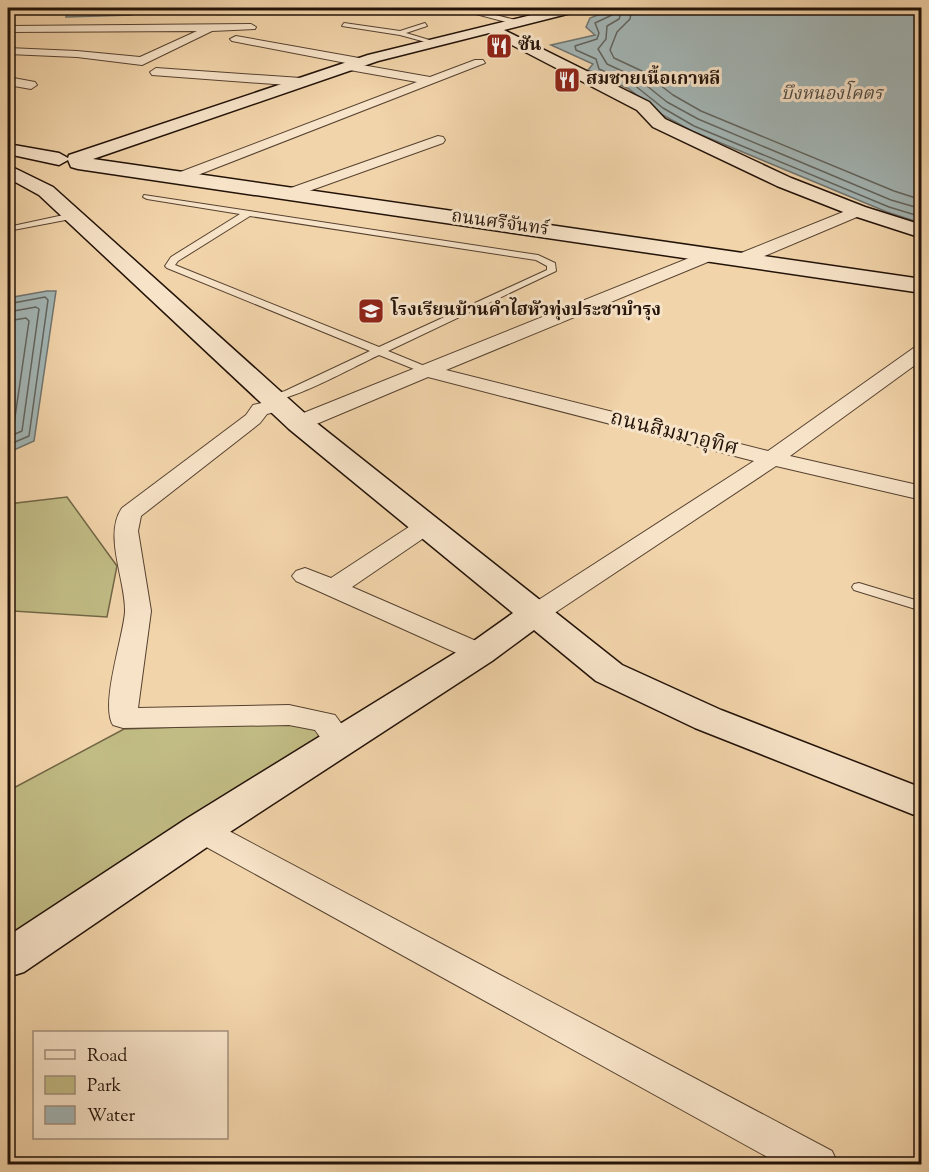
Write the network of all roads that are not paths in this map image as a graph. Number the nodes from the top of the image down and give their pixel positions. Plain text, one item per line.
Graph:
1 (458, 8) edge
2 (574, 8) edge
3 (518, 22) junction
4 (344, 25) dead end
5 (425, 25) dead end
6 (214, 27) junction
7 (250, 27) dead end
8 (491, 28) junction
9 (8, 29) edge
10 (54, 30) junction
11 (400, 33) junction
12 (236, 39) dead end
13 (123, 42) junction
14 (433, 42) junction
15 (8, 51) edge
16 (46, 52) junction
17 (479, 63) dead end
18 (353, 64) junction
19 (156, 72) dead end
20 (8, 81) edge
21 (430, 81) junction
22 (301, 82) junction
23 (31, 85) dead end
24 (438, 140) dead end
25 (8, 150) edge
26 (54, 172) edge
27 (180, 177) junction
28 (290, 193) junction
29 (147, 197) dead end
30 (858, 211) junction
31 (248, 213) junction
32 (73, 216) junction
33 (8, 229) edge
34 (921, 232) edge
35 (709, 255) junction
36 (742, 259) junction
37 (921, 286) edge
38 (376, 351) junction
39 (921, 351) edge
40 (428, 371) junction
41 (284, 409) junction
42 (772, 459) junction
43 (921, 493) edge
44 (426, 526) junction
45 (305, 576) dead end
46 (333, 588) junction
47 (859, 588) dead end
48 (921, 607) edge
49 (535, 614) junction
50 (480, 653) junction
51 (339, 741) junction
52 (921, 804) edge
53 (201, 830) junction
54 (8, 959) edge
55 (818, 1164) edge

1 - 3 street
2 - 3 street
3 - 8 street
4 - 11 lane
5 - 11 lane
6 - 7 street
6 - 13 street
6 - 13 street
8 - 14 street
8 - 30 street
9 - 10 street
10 - 13 street
10 - 16 street
11 - 14 lane
12 - 18 street
13 - 16 street
14 - 18 street
15 - 16 street
17 - 21 street
18 - 21 street
18 - 22 street
19 - 22 street
20 - 23 street
21 - 27 street
22 - 26 street
24 - 28 street
25 - 26 street, ถนนศรีจันทร์
26 - 27 street, ถนนศรีจันทร์
26 - 32 street
27 - 28 street, ถนนศรีจันทร์
28 - 35 street, ถนนศรีจันทร์
29 - 31 lane
30 - 34 street
30 - 36 street
31 - 38 lane
31 - 38 lane
32 - 33 lane
32 - 41 street
35 - 36 street, ถนนศรีจันทร์
35 - 40 street
36 - 37 street, ถนนศรีจันทร์
38 - 40 lane
38 - 41 lane
39 - 42 street
40 - 41 street
40 - 42 street, ถนนสิมมาอุทิศ
41 - 44 street
41 - 51 street
42 - 43 street, ถนนสิมมาอุทิศ
42 - 49 street
44 - 46 street
44 - 49 street
45 - 46 street
46 - 50 street
47 - 48 lane
49 - 50 street
49 - 52 street
50 - 51 street
51 - 53 street
53 - 54 street
53 - 55 street

